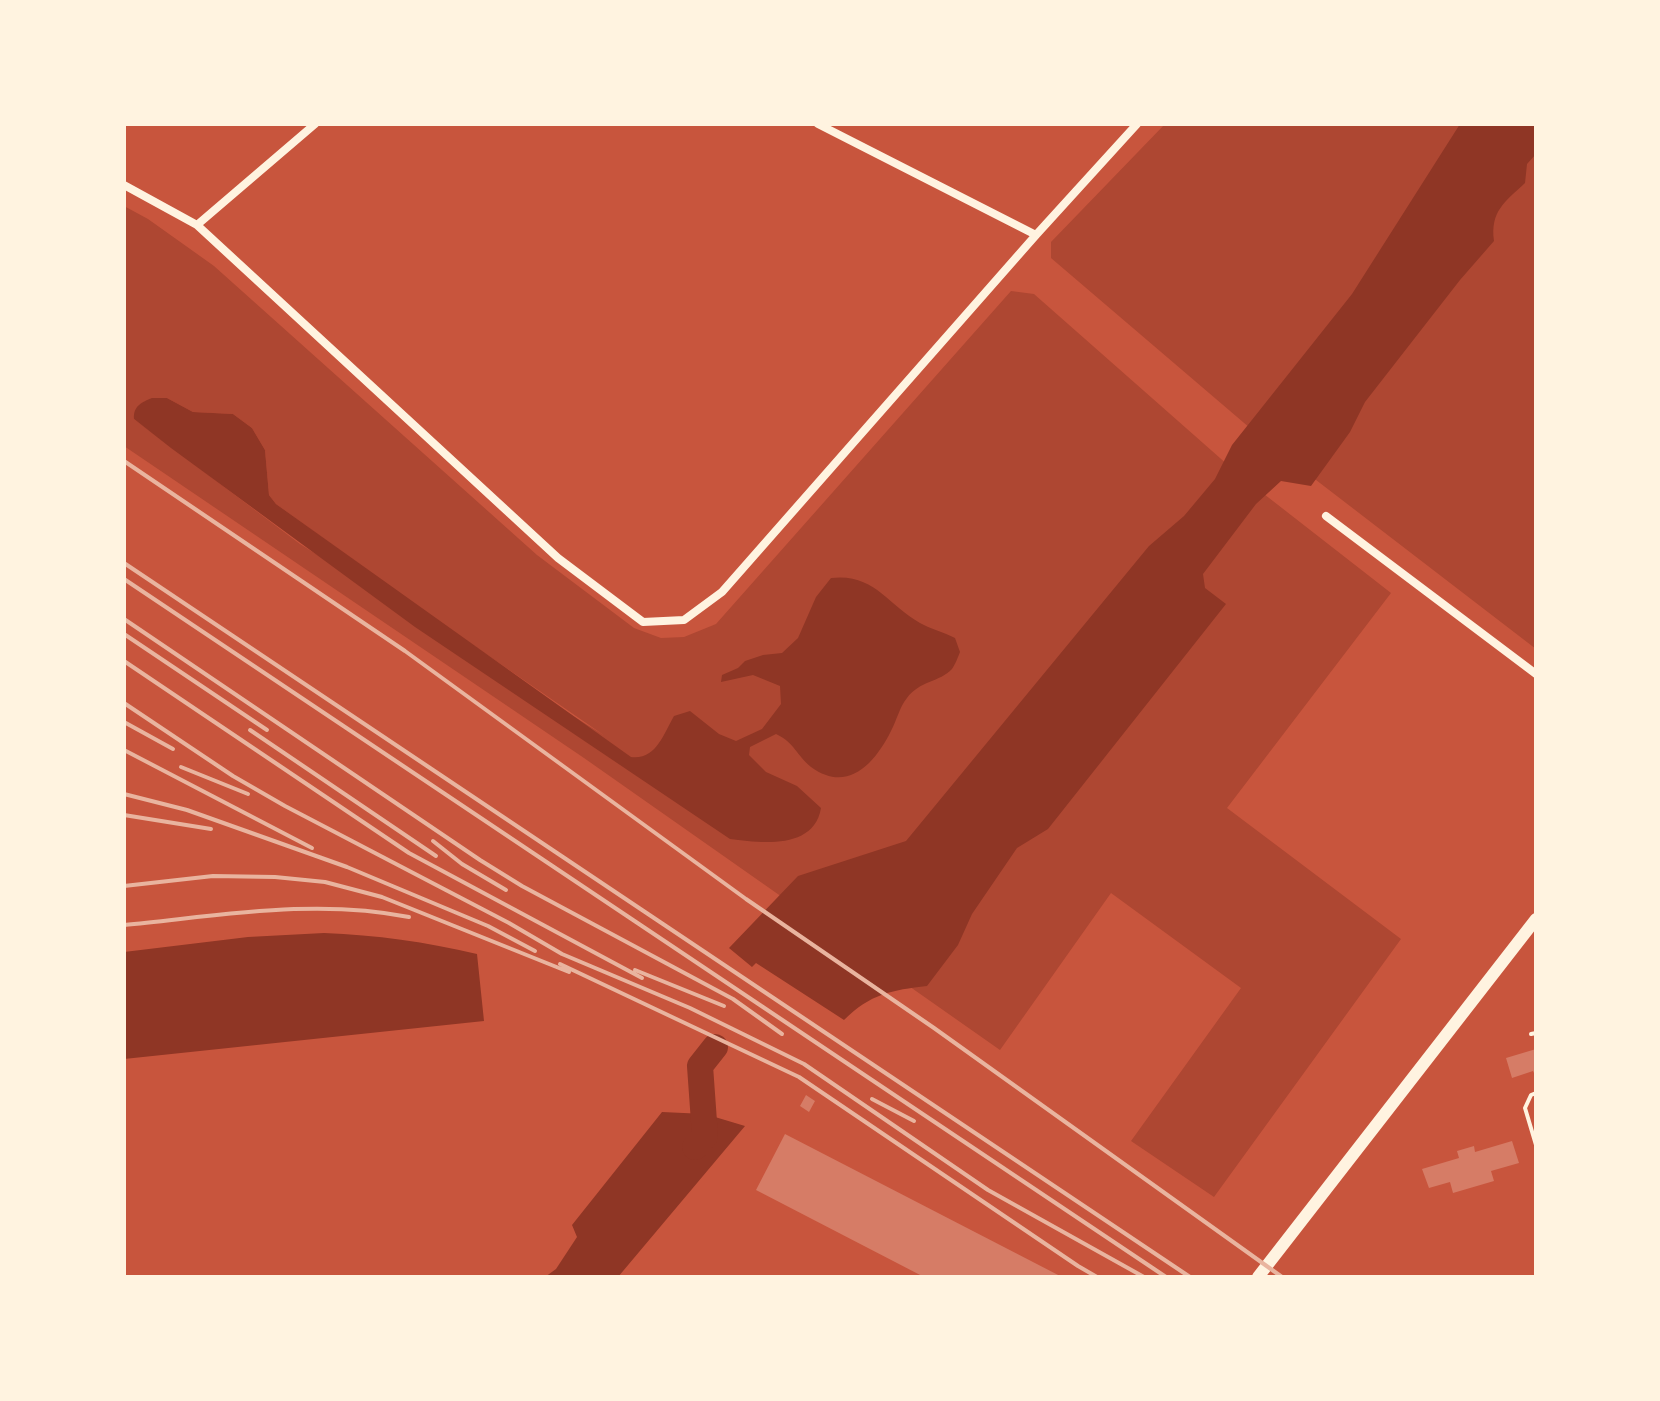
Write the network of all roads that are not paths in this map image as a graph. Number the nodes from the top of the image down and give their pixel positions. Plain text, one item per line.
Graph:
1 (315, 124) edge
2 (818, 124) edge
3 (1137, 124) edge
4 (124, 185) edge
5 (197, 225) junction
6 (1036, 235) junction
7 (1326, 516) dead end
8 (1536, 674) edge
9 (1536, 919) edge
10 (1536, 1093) edge
11 (1536, 1145) edge
12 (1258, 1277) edge

1 - 5 street
2 - 6 street
3 - 6 street
4 - 5 street
5 - 6 street
7 - 8 street
9 - 12 main road
10 - 11 lane

